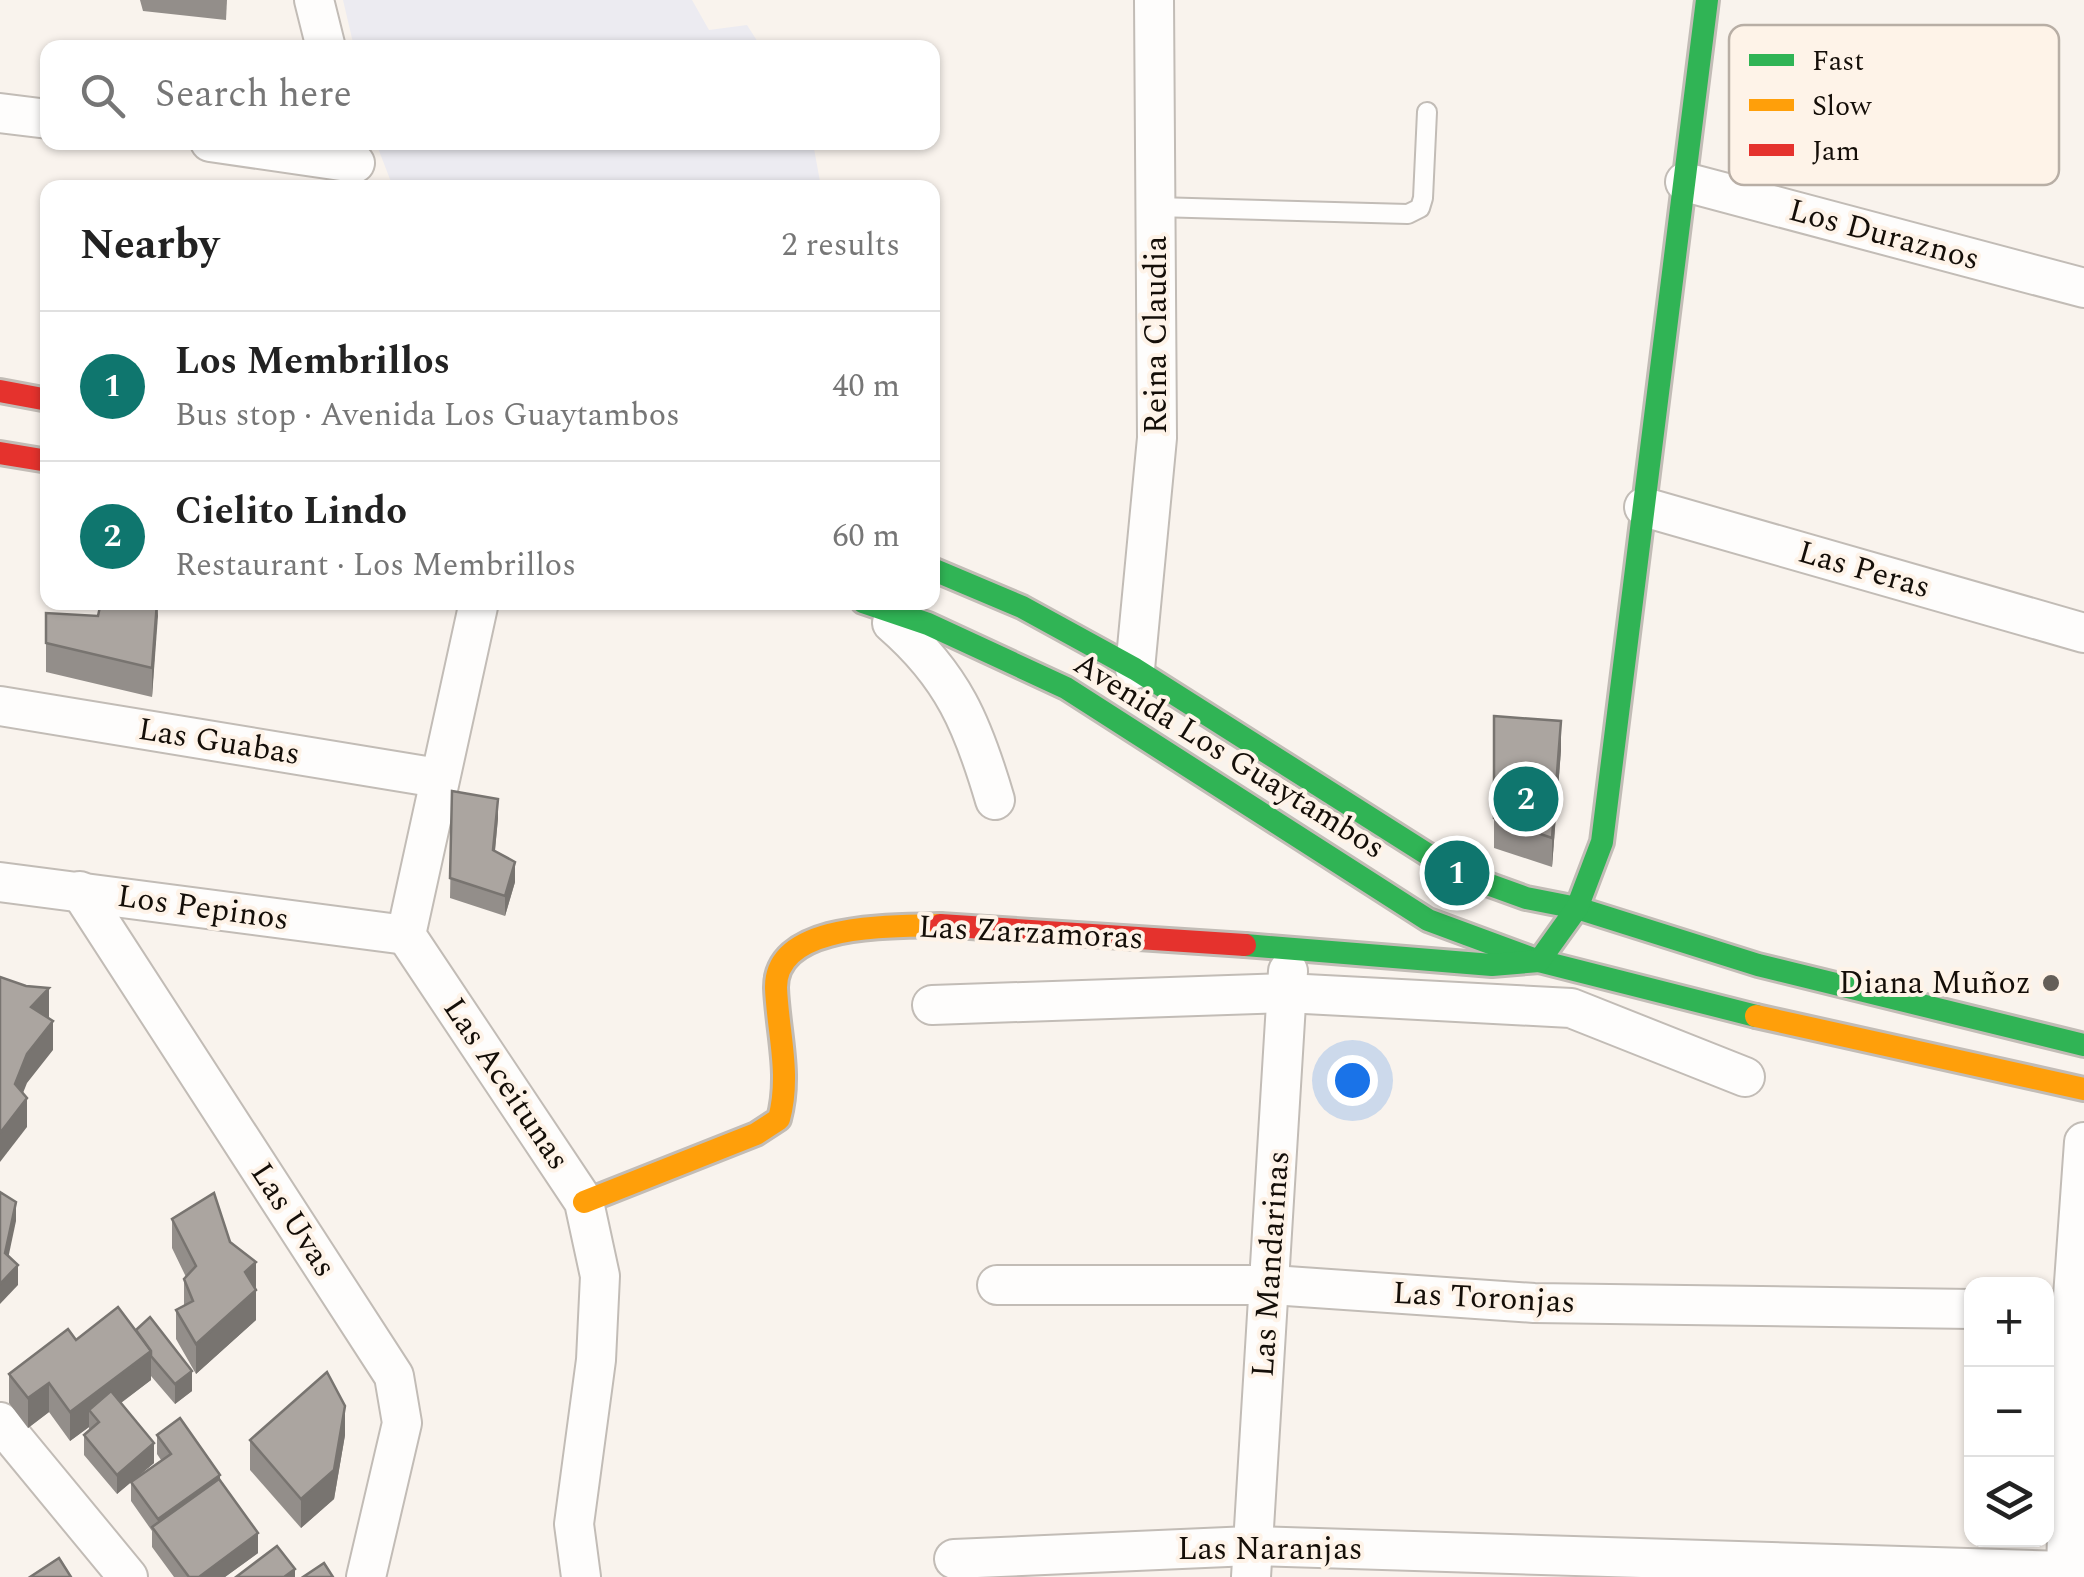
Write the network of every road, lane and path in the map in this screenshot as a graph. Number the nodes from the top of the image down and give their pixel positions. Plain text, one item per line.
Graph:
1 (314, 0) edge
2 (1154, 0) edge
3 (1707, 0) edge
4 (324, 40) edge
5 (0, 112) edge
6 (1427, 112) dead end
7 (40, 118) edge
8 (263, 150) edge
9 (357, 164) edge
10 (1685, 182) junction
11 (1156, 207) junction
12 (2084, 288) edge
13 (0, 392) edge
14 (40, 399) edge
15 (0, 453) edge
16 (40, 459) edge
17 (1644, 506) junction
18 (940, 572) edge
19 (478, 610) edge
20 (874, 610) edge
21 (885, 610) edge
22 (2084, 633) edge
23 (1135, 669) junction
24 (0, 706) edge
25 (438, 778) junction
26 (996, 800) dead end
27 (0, 882) edge
28 (80, 891) junction
29 (1577, 908) junction
30 (406, 935) junction
31 (1291, 951) junction
32 (1540, 961) junction
33 (1286, 993) junction
34 (932, 1005) dead end
35 (2084, 1045) edge
36 (1745, 1077) dead end
37 (2084, 1089) edge
38 (2084, 1142) edge
39 (584, 1202) junction
40 (1272, 1285) junction
41 (997, 1286) dead end
42 (1964, 1309) edge
43 (2059, 1311) edge
44 (0, 1422) edge
45 (954, 1558) dead end
46 (1250, 1561) edge
47 (2066, 1574) edge
48 (128, 1577) edge
49 (366, 1577) edge
50 (581, 1577) edge

1 - 4 street
2 - 11 street, Reina Claudia
3 - 10 main road
5 - 7 street
6 - 11 lane
8 - 9 street
10 - 12 street, Los Duraznos
10 - 17 main road
11 - 23 street, Reina Claudia
13 - 14 main road
15 - 16 main road
17 - 22 street, Las Peras
17 - 29 main road
18 - 23 main road, Avenida Los Guaytambos
19 - 25 street
20 - 26 street
21 - 32 main road, Avenida Los Guaytambos
23 - 29 main road, Avenida Los Guaytambos
24 - 25 street, Las Guabas
25 - 30 street
27 - 28 street, Los Pepinos
28 - 30 street, Los Pepinos
28 - 49 street, Las Uvas
29 - 32 main road
29 - 35 main road, Avenida Los Guaytambos
30 - 39 street, Las Aceitunas
31 - 32 main road, Las Zarzamoras
31 - 33 street, Las Mandarinas
31 - 39 main road, Las Zarzamoras
32 - 37 main road, Avenida Los Guaytambos
33 - 34 street, Las Zarzamoras
33 - 36 street, Las Zarzamoras
33 - 40 street, Las Mandarinas
38 - 43 street
39 - 50 street, Las Aceitunas
40 - 41 street, Las Toronjas
40 - 42 street, Las Toronjas
40 - 46 street, Las Mandarinas
43 - 47 street
44 - 48 street
45 - 46 street, Las Naranjas
46 - 47 street, Las Naranjas

